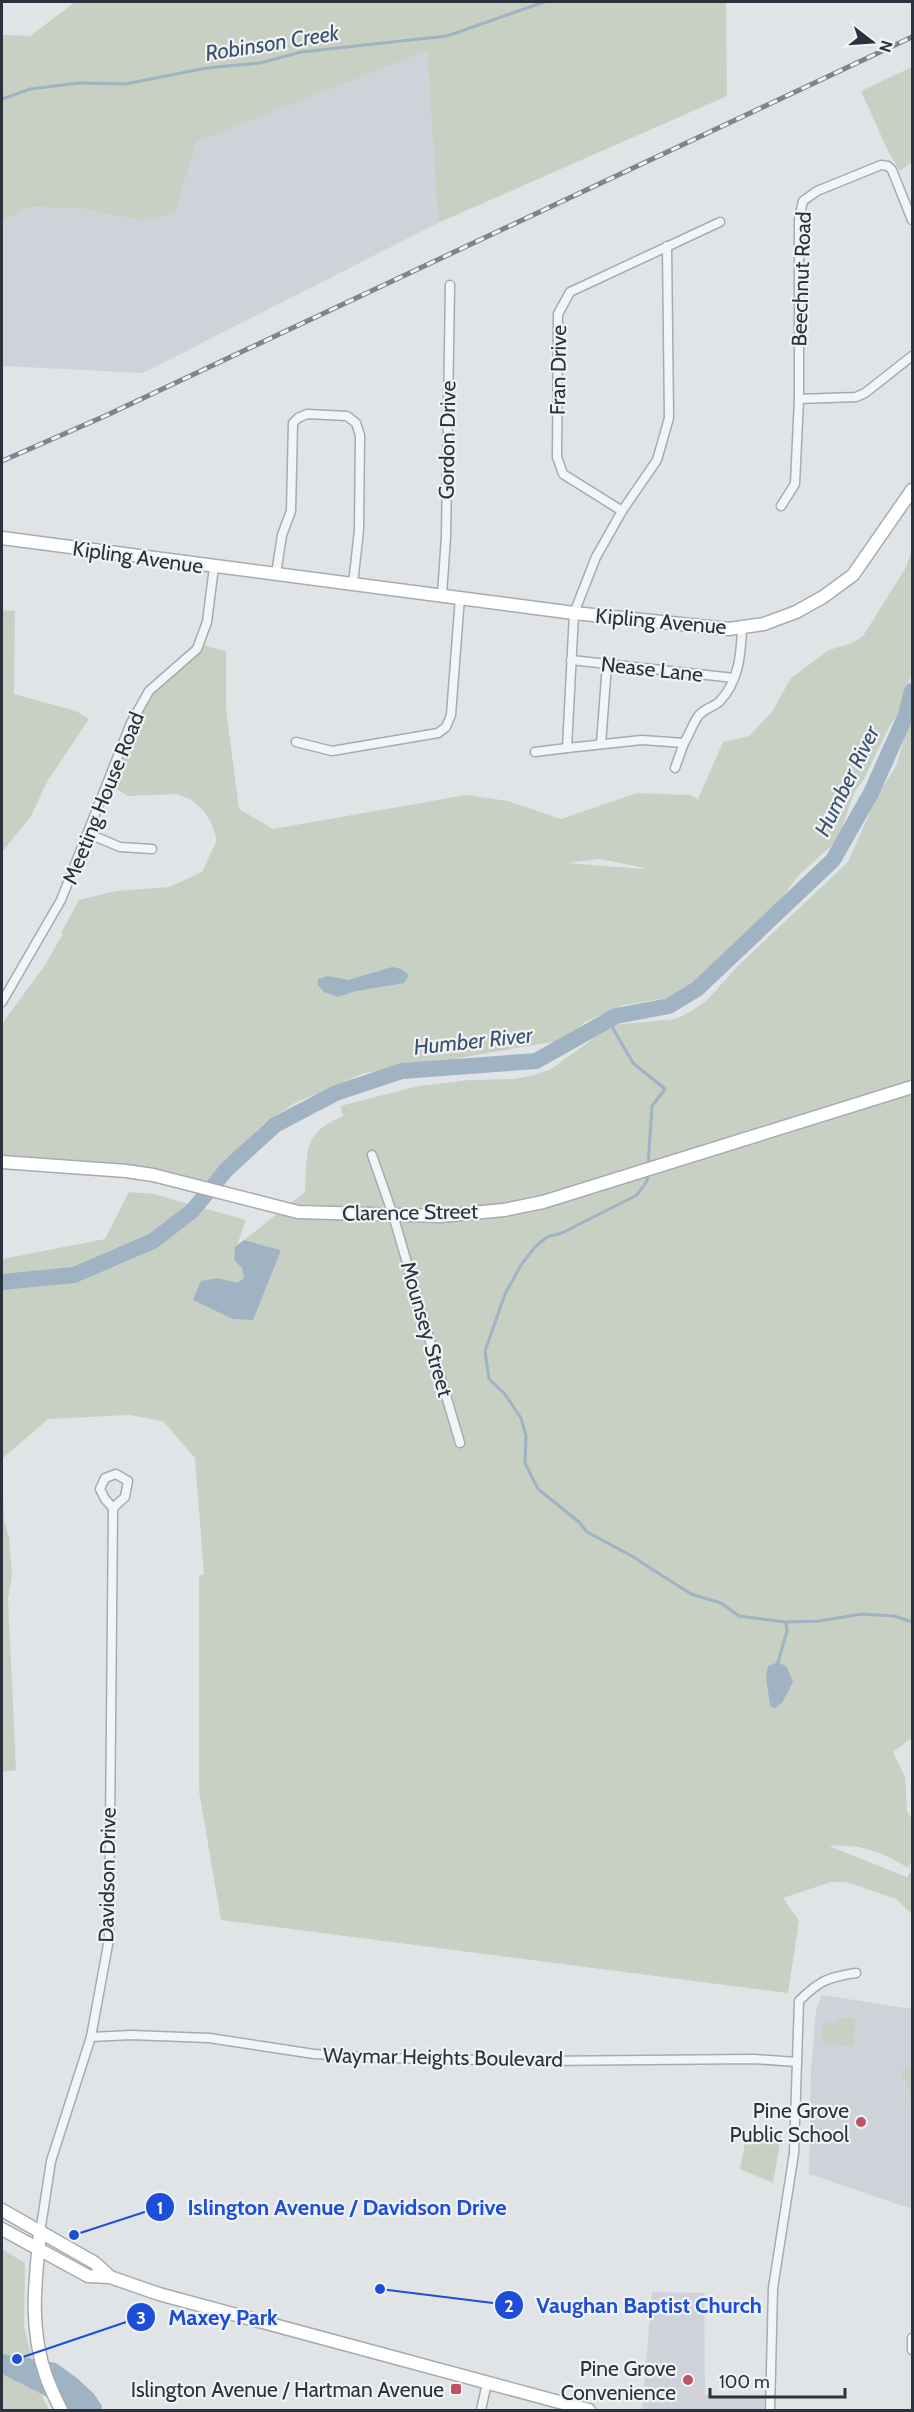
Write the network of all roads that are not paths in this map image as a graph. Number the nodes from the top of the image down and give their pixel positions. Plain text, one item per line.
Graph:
1 (912, 220) edge
2 (720, 222) dead end
3 (667, 246) junction
4 (450, 285) dead end
5 (912, 356) edge
6 (799, 399) junction
7 (912, 490) edge
8 (781, 506) dead end
9 (622, 511) junction
10 (2, 538) edge
11 (214, 567) junction
12 (276, 574) junction
13 (353, 584) junction
14 (441, 595) junction
15 (460, 597) junction
16 (574, 613) junction
17 (742, 628) junction
18 (571, 660) junction
19 (607, 664) junction
20 (734, 678) junction
21 (296, 742) dead end
22 (684, 743) junction
23 (601, 744) junction
24 (567, 748) junction
25 (535, 752) dead end
26 (675, 768) dead end
27 (89, 834) junction
28 (152, 849) dead end
29 (2, 1002) edge
30 (912, 1087) edge
31 (372, 1155) dead end
32 (2, 1162) edge
33 (393, 1215) junction
34 (460, 1443) dead end
35 (113, 1508) dead end
36 (856, 1973) dead end
37 (91, 2037) junction
38 (797, 2062) junction
39 (2, 2210) edge
40 (2, 2229) edge
41 (40, 2233) junction
42 (39, 2249) junction
43 (110, 2277) junction
44 (912, 2338) edge
45 (912, 2350) edge
46 (487, 2383) junction
47 (61, 2410) edge
48 (481, 2410) edge
49 (589, 2410) edge
50 (770, 2410) edge

1 - 6 street, Beechnut Road
2 - 3 street, Fran Drive
3 - 9 street
3 - 9 street, Fran Drive
4 - 14 street, Gordon Drive
5 - 6 street
6 - 8 street, Beechnut Road
7 - 17 street, Kipling Avenue
9 - 16 street
10 - 11 street, Kipling Avenue
11 - 12 street, Kipling Avenue
11 - 27 street, Meeting House Road
12 - 13 street, Kipling Avenue
12 - 13 street
13 - 14 street, Kipling Avenue
14 - 15 street, Kipling Avenue
15 - 16 street, Kipling Avenue
15 - 21 street
16 - 17 street, Kipling Avenue
16 - 18 street
17 - 20 street
18 - 19 street, Nease Lane
18 - 24 street
19 - 20 street, Nease Lane
19 - 23 street
20 - 22 street
22 - 23 street
22 - 26 street
23 - 24 street
24 - 25 street
27 - 28 street
27 - 29 street, Meeting House Road
30 - 33 street, Clarence Street
31 - 33 street, Mounsey Street
32 - 33 street, Clarence Street
33 - 34 street, Mounsey Street
35 - 37 street, Davidson Drive
36 - 38 street
37 - 38 street, Waymar Heights Boulevard
37 - 41 street, Davidson Drive
38 - 50 street
39 - 41 street
40 - 42 street
41 - 42 street
41 - 43 street
42 - 43 street
42 - 47 street
43 - 46 street
44 - 45 street
46 - 48 street
46 - 49 street

